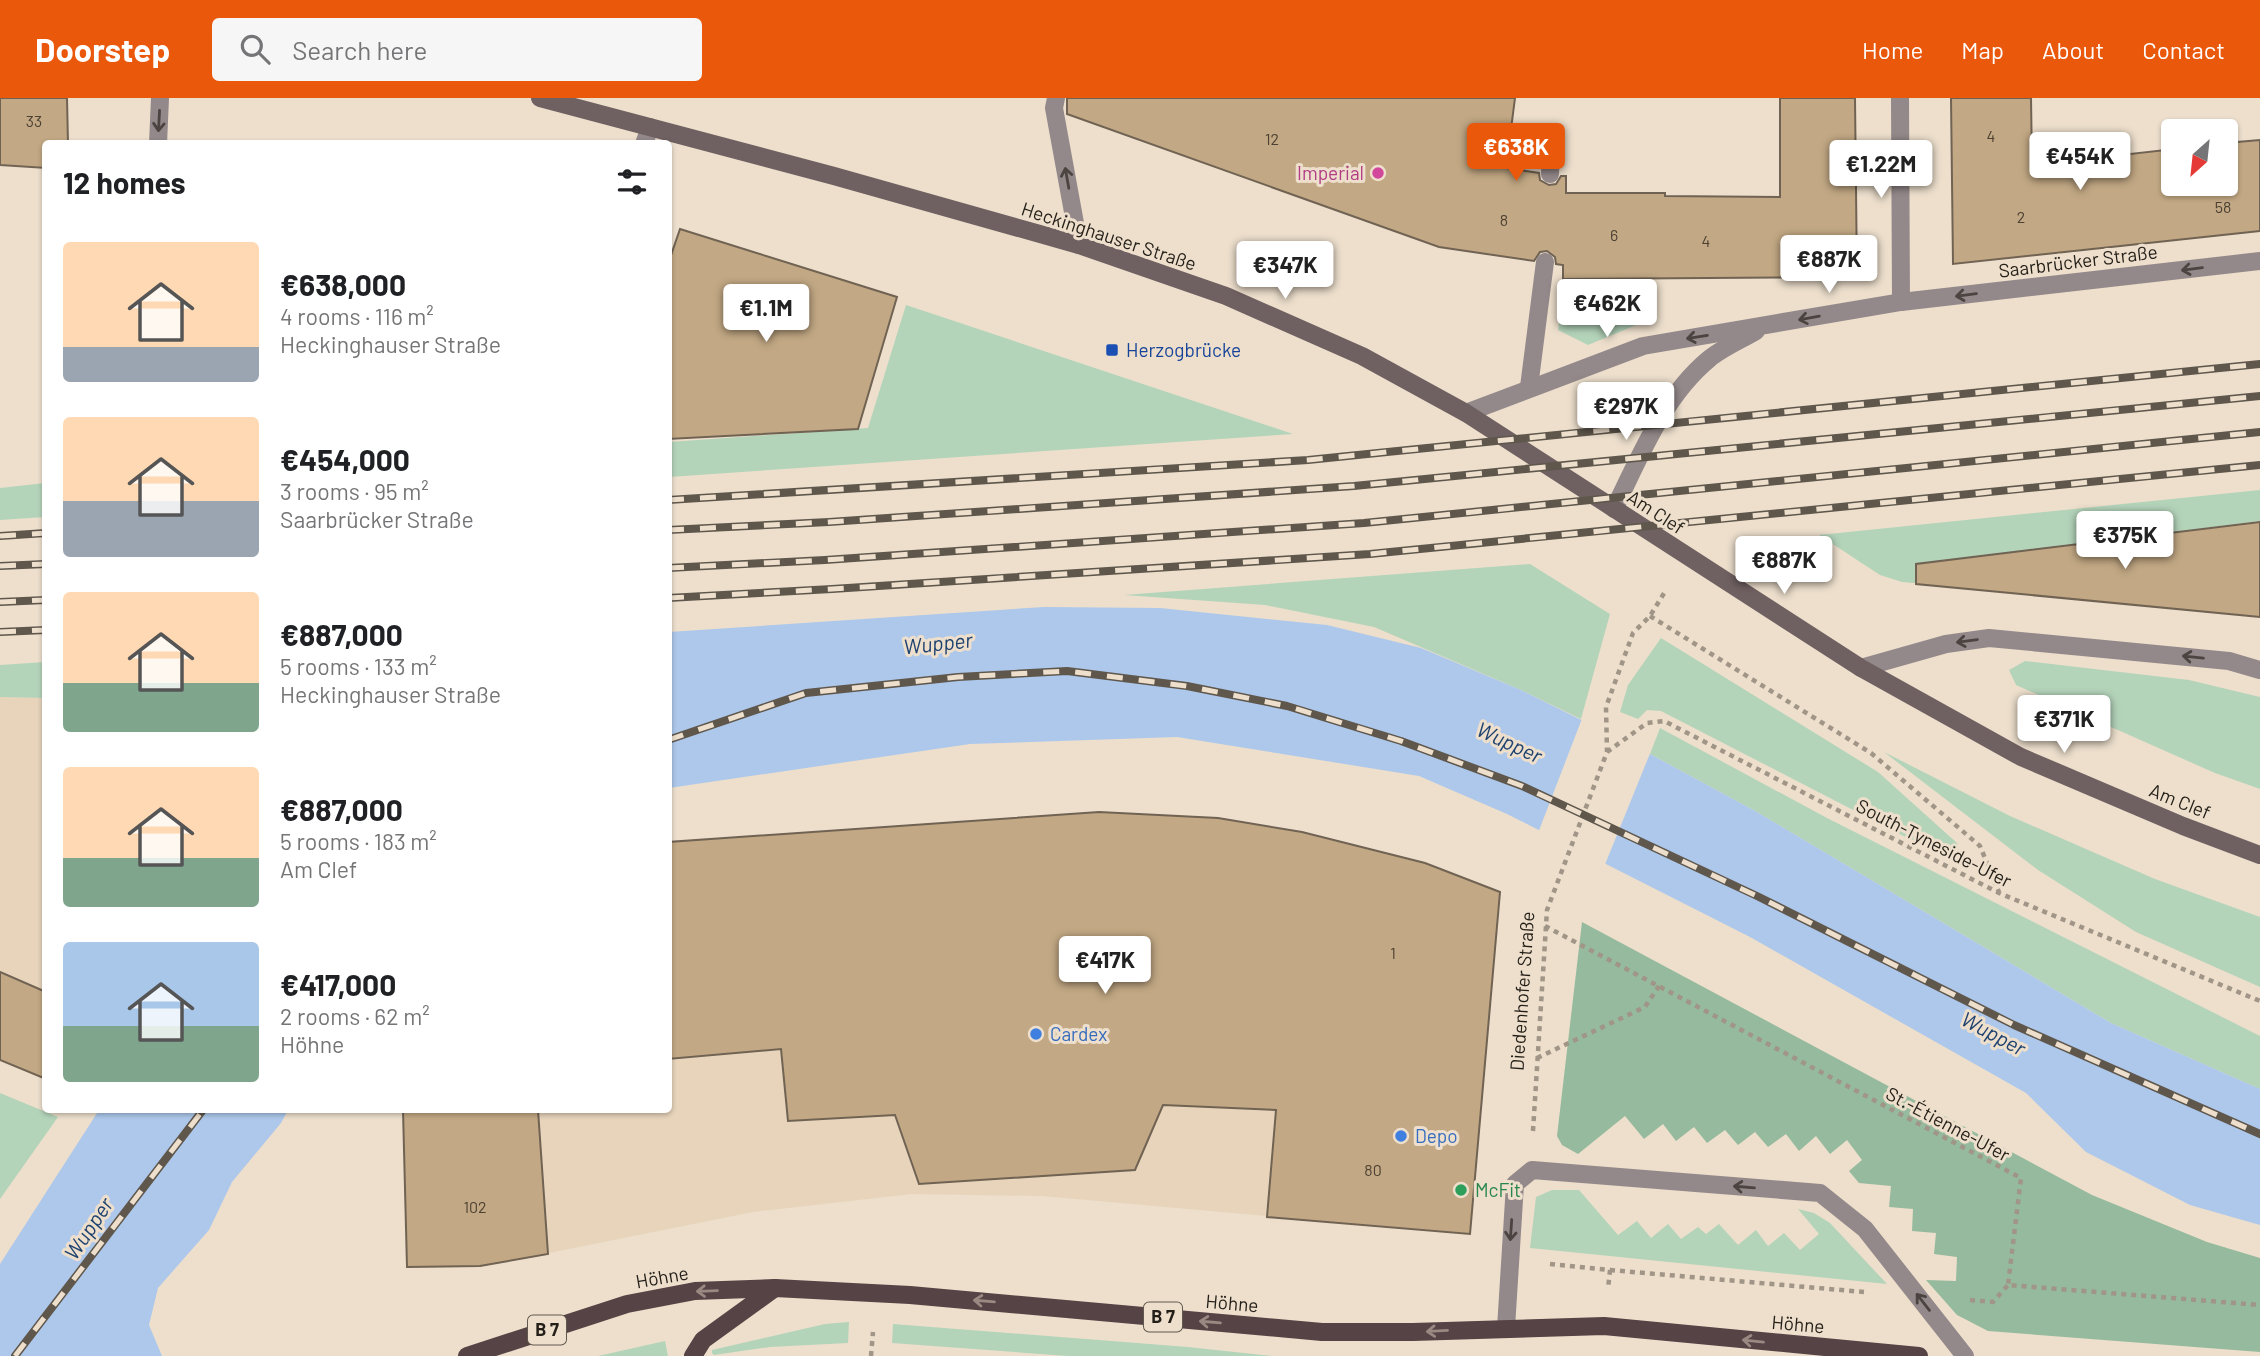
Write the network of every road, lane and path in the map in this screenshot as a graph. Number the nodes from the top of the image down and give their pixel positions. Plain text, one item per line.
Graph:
1 (160, 98) edge
2 (540, 98) edge
3 (1056, 98) edge
4 (1900, 98) edge
5 (1552, 132) dead end
6 (647, 136) edge
7 (158, 140) edge
8 (666, 140) edge
9 (672, 141) edge
10 (1550, 174) dead end
11 (1079, 246) junction
12 (2260, 261) edge
13 (1545, 262) dead end
14 (1900, 302) junction
15 (1765, 326) junction
16 (1529, 387) junction
17 (1466, 413) junction
18 (1614, 509) junction
19 (1686, 556) junction
20 (1650, 616) junction
21 (1861, 668) junction
22 (2260, 670) edge
23 (1607, 752) junction
24 (2260, 855) edge
25 (1999, 893) junction
26 (1545, 926) junction
27 (1659, 986) junction
28 (2260, 1001) edge
29 (1537, 1058) junction
30 (1532, 1170) junction
31 (1610, 1270) dead end
32 (2008, 1284) junction
33 (775, 1288) junction
34 (1919, 1296) junction
35 (2260, 1305) edge
36 (1506, 1328) junction
37 (1819, 1347) junction
38 (467, 1356) edge
39 (693, 1356) edge
40 (1801, 1356) edge
41 (1919, 1356) edge
42 (1965, 1356) edge

1 -> 7 street
2 - 6 main road, Heckinghauser Straße
11 -> 3 street
4 - 14 street
5 - 10 street
6 - 8 main road, Heckinghauser Straße
9 - 11 main road, Heckinghauser Straße
11 - 17 main road, Heckinghauser Straße
12 -> 14 street, Saarbrücker Straße
13 - 16 street
14 -> 15 street
15 -> 16 street
15 - 18 street
16 - 17 street
17 - 18 main road, Am Clef
18 - 19 main road, Am Clef
19 - 20 path, Diedenhofer Straße
19 - 21 main road, Am Clef
20 - 23 path, Diedenhofer Straße
20 - 25 path
22 -> 21 street
21 - 24 main road, Am Clef
23 - 25 path, South-Tyneside-Ufer
23 - 26 path, Diedenhofer Straße
25 - 28 path, South-Tyneside-Ufer
26 - 27 path, St.-Étienne-Ufer
26 - 29 path, Diedenhofer Straße
27 - 29 path
27 - 32 path, St.-Étienne-Ufer
29 - 30 path, Diedenhofer Straße
34 -> 30 street
30 -> 36 street
31 - 34 path
32 - 34 path
32 - 35 path
36 -> 33 main road, Höhne / B 7
33 -> 38 main road, Höhne / B 7
33 - 39 main road
42 -> 34 street
37 -> 36 main road, Höhne / B 7
37 - 40 main road
37 - 41 main road, Höhne / B 7

